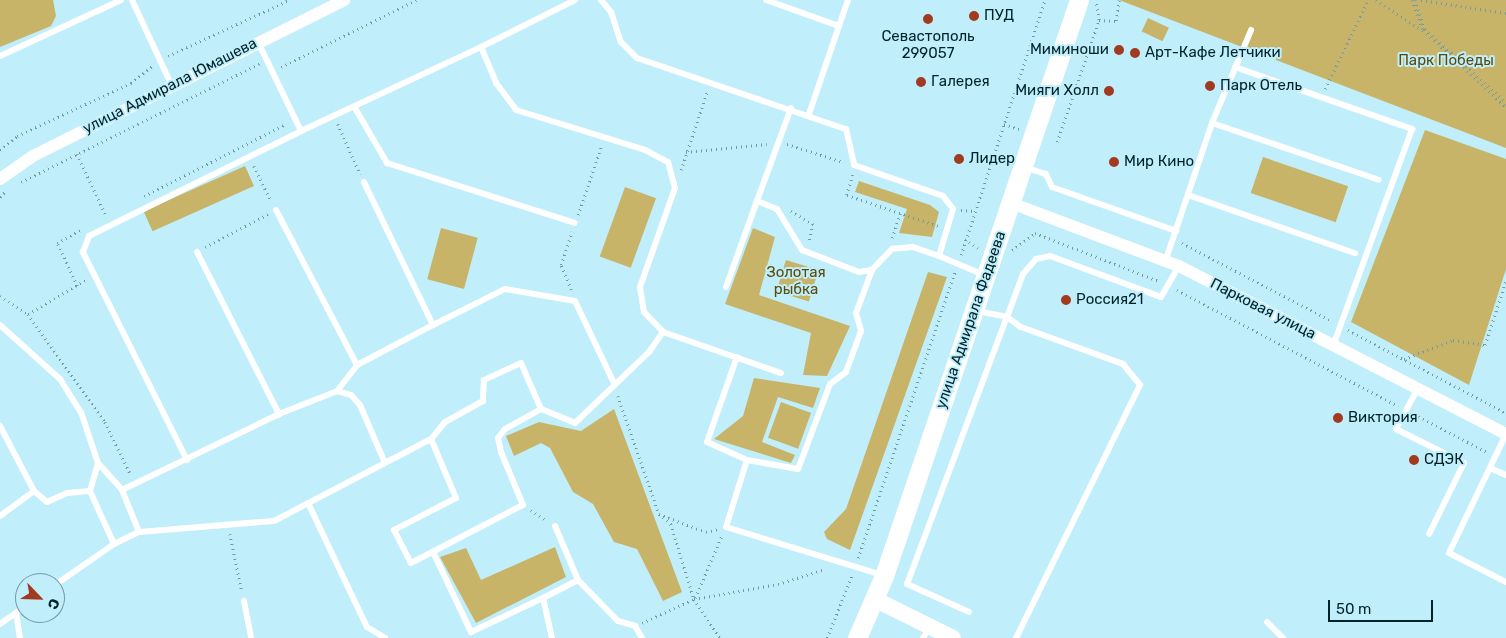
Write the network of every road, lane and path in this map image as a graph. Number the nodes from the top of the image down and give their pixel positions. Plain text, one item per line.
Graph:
1 (121, 0) edge
2 (132, 0) edge
3 (289, 0) edge
4 (344, 0) edge
5 (416, 0) edge
6 (575, 0) edge
7 (601, 0) edge
8 (766, 0) edge
9 (848, 0) edge
10 (1045, 0) edge
11 (1079, 0) edge
12 (1095, 0) edge
13 (1119, 0) edge
14 (1368, 0) edge
15 (1376, 0) edge
16 (1413, 0) edge
17 (1421, 0) edge
18 (1506, 13) edge
19 (1099, 20) junction
20 (839, 26) junction
21 (1251, 30) dead end
22 (1423, 30) junction
23 (258, 42) junction
24 (481, 48) junction
25 (0, 56) edge
26 (159, 60) junction
27 (267, 60) junction
28 (1235, 67) junction
29 (272, 71) junction
30 (710, 81) junction
31 (171, 84) junction
32 (1321, 97) junction
33 (1506, 102) edge
34 (1506, 107) edge
35 (355, 108) junction
36 (791, 108) junction
37 (809, 114) junction
38 (334, 116) junction
39 (1212, 123) junction
40 (1004, 124) junction
41 (301, 131) junction
42 (1023, 131) dead end
43 (604, 137) junction
44 (1057, 142) dead end
45 (781, 143) junction
46 (0, 150) edge
47 (780, 151) dead end
48 (686, 152) junction
49 (77, 154) junction
50 (249, 156) junction
51 (842, 161) dead end
52 (1024, 167) junction
53 (854, 172) dead end
54 (0, 179) edge
55 (1379, 180) dead end
56 (364, 182) joint
57 (674, 188) junction
58 (1188, 195) junction
59 (0, 197) edge
60 (757, 201) junction
61 (1011, 203) junction
62 (953, 209) junction
63 (276, 210) junction
64 (788, 210) dead end
65 (975, 211) junction
66 (900, 213) junction
67 (106, 215) dead end
68 (575, 223) junction
69 (941, 227) junction
70 (1176, 231) junction
71 (939, 232) dead end
72 (892, 238) junction
73 (899, 238) dead end
74 (965, 239) junction
75 (1173, 239) junction
76 (886, 245) dead end
77 (817, 250) dead end
78 (984, 251) dead end
79 (197, 252) joint
80 (1010, 253) dead end
81 (1355, 253) dead end
82 (939, 256) junction
83 (1165, 262) junction
84 (958, 264) junction
85 (1179, 266) junction
86 (872, 270) junction
87 (95, 274) junction
88 (985, 275) junction
89 (1506, 280) edge
90 (1171, 286) junction
91 (726, 287) dead end
92 (575, 301) junction
93 (973, 310) junction
94 (28, 314) dead end
95 (1007, 317) junction
96 (0, 325) edge
97 (433, 325) junction
98 (1340, 325) junction
99 (663, 332) junction
100 (1332, 346) junction
101 (737, 357) junction
102 (1404, 359) junction
103 (357, 366) junction
104 (781, 373) dead end
105 (614, 383) junction
106 (1417, 390) junction
107 (337, 391) junction
108 (541, 409) junction
109 (1406, 410) junction
110 (1506, 413) edge
111 (279, 414) junction
112 (1, 429) edge
113 (1506, 434) edge
114 (431, 439) junction
115 (1495, 456) junction
116 (187, 460) junction
117 (747, 460) junction
118 (98, 463) junction
119 (385, 463) junction
120 (1490, 468) junction
121 (1506, 476) edge
122 (122, 490) junction
123 (34, 491) junction
124 (90, 491) junction
125 (309, 505) junction
126 (524, 505) junction
127 (659, 514) junction
128 (0, 516) edge
129 (229, 525) junction
130 (555, 526) joint
131 (726, 527) junction
132 (139, 532) junction
133 (1429, 534) dead end
134 (114, 544) junction
135 (433, 552) junction
136 (846, 562) junction
137 (856, 565) junction
138 (884, 576) junction
139 (65, 578) edge
140 (578, 580) junction
141 (1506, 582) edge
142 (543, 598) junction
143 (694, 599) junction
144 (874, 599) junction
145 (244, 601) joint
146 (970, 612) dead end
147 (15, 614) edge
148 (1267, 622) dead end
149 (18, 623) edge
150 (0, 624) edge
151 (635, 626) junction
152 (927, 632) edge
153 (20, 638) edge
154 (251, 638) edge
155 (386, 638) edge
156 (552, 638) edge
157 (642, 638) edge
158 (720, 638) edge
159 (827, 638) edge
160 (857, 638) edge
161 (953, 638) edge
162 (1016, 638) edge
163 (1283, 638) edge

1 - 25 lane
2 - 26 lane
3 - 26 path
4 - 23 street, улица Адмирала Юмашева
5 - 29 path
6 - 24 lane
7 - 30 lane
8 - 20 lane
9 - 20 lane
10 - 40 path
11 - 52 main road, улица Адмирала Фадеева
12 - 19 path
13 - 19 path
14 - 32 path
15 - 22 path
16 - 22 path
16 - 33 path
17 - 18 path
19 - 44 path
20 - 37 lane
21 - 28 lane
22 - 34 path
23 - 27 lane
23 - 31 street, улица Адмирала Юмашева
24 - 35 lane
24 - 43 lane
26 - 31 lane
26 - 46 path
27 - 29 lane
27 - 49 path
28 - 32 lane
28 - 39 lane
29 - 41 lane
30 - 36 lane
30 - 48 path
31 - 54 street, улица Адмирала Юмашева
32 - 98 lane
35 - 38 lane
35 - 68 lane
36 - 37 lane
36 - 45 lane
37 - 62 lane
38 - 41 lane
38 - 56 path
39 - 55 lane
39 - 58 lane
40 - 42 path
40 - 65 path
41 - 50 lane
43 - 57 lane
43 - 68 path
45 - 47 path
45 - 48 path
45 - 51 path
45 - 60 lane
48 - 57 path
49 - 59 path
49 - 67 path
50 - 63 path
50 - 87 lane
52 - 61 main road, улица Адмирала Фадеева
52 - 70 lane
53 - 66 path
56 - 97 lane
57 - 99 lane
58 - 70 lane
58 - 81 lane
60 - 86 lane
60 - 91 lane
61 - 83 street, Парковая улица
61 - 88 main road, улица Адмирала Фадеева
62 - 65 path
62 - 69 path
62 - 82 lane
63 - 79 path
63 - 103 lane
64 - 77 path
65 - 74 path
66 - 69 path
66 - 72 path
68 - 92 path
69 - 71 path
70 - 75 lane
72 - 73 path
72 - 76 path
74 - 78 path
74 - 84 path
75 - 83 lane
75 - 98 path
79 - 111 lane
80 - 90 path
82 - 84 lane
82 - 86 lane
83 - 85 street, Парковая улица
84 - 88 lane
84 - 137 path
85 - 90 lane
85 - 100 street, Парковая улица
86 - 117 lane
87 - 94 path
87 - 116 lane
88 - 93 main road, улица Адмирала Фадеева
89 - 102 path
90 - 95 lane
90 - 109 path
92 - 97 lane
92 - 105 lane
93 - 95 lane
93 - 138 main road, улица Адмирала Фадеева
95 - 146 lane
95 - 162 lane
96 - 118 lane
97 - 103 lane
98 - 100 lane
98 - 102 path
99 - 101 lane
99 - 105 lane
100 - 106 street, Парковая улица
101 - 104 lane
101 - 117 lane
102 - 110 path
103 - 107 lane
105 - 108 lane
105 - 127 path
106 - 109 lane
106 - 113 street, Парковая улица
107 - 111 lane
107 - 119 lane
108 - 114 lane
108 - 126 lane
109 - 115 path
109 - 133 lane
111 - 116 lane
112 - 123 lane
113 - 115 lane
114 - 119 lane
114 - 135 lane
115 - 120 lane
116 - 122 lane
117 - 131 lane
118 - 122 lane
118 - 124 lane
119 - 125 lane
120 - 121 lane
120 - 141 lane
122 - 132 lane
123 - 124 lane
123 - 128 lane
124 - 134 lane
125 - 129 lane
125 - 155 lane
126 - 130 path
126 - 135 lane
127 - 131 path
127 - 143 path
129 - 132 lane
129 - 145 path
130 - 140 lane
131 - 136 lane
131 - 143 path
132 - 134 lane
134 - 139 lane
135 - 142 lane
136 - 137 lane
136 - 143 path
137 - 138 lane
137 - 159 path
138 - 144 main road, улица Адмирала Фадеева
140 - 142 lane
140 - 151 lane
142 - 156 lane
143 - 151 path
143 - 158 path
144 - 152 street
144 - 160 main road, улица Адмирала Фадеева
145 - 154 lane
147 - 150 lane
148 - 163 lane
149 - 153 lane
151 - 157 lane
152 - 161 street

